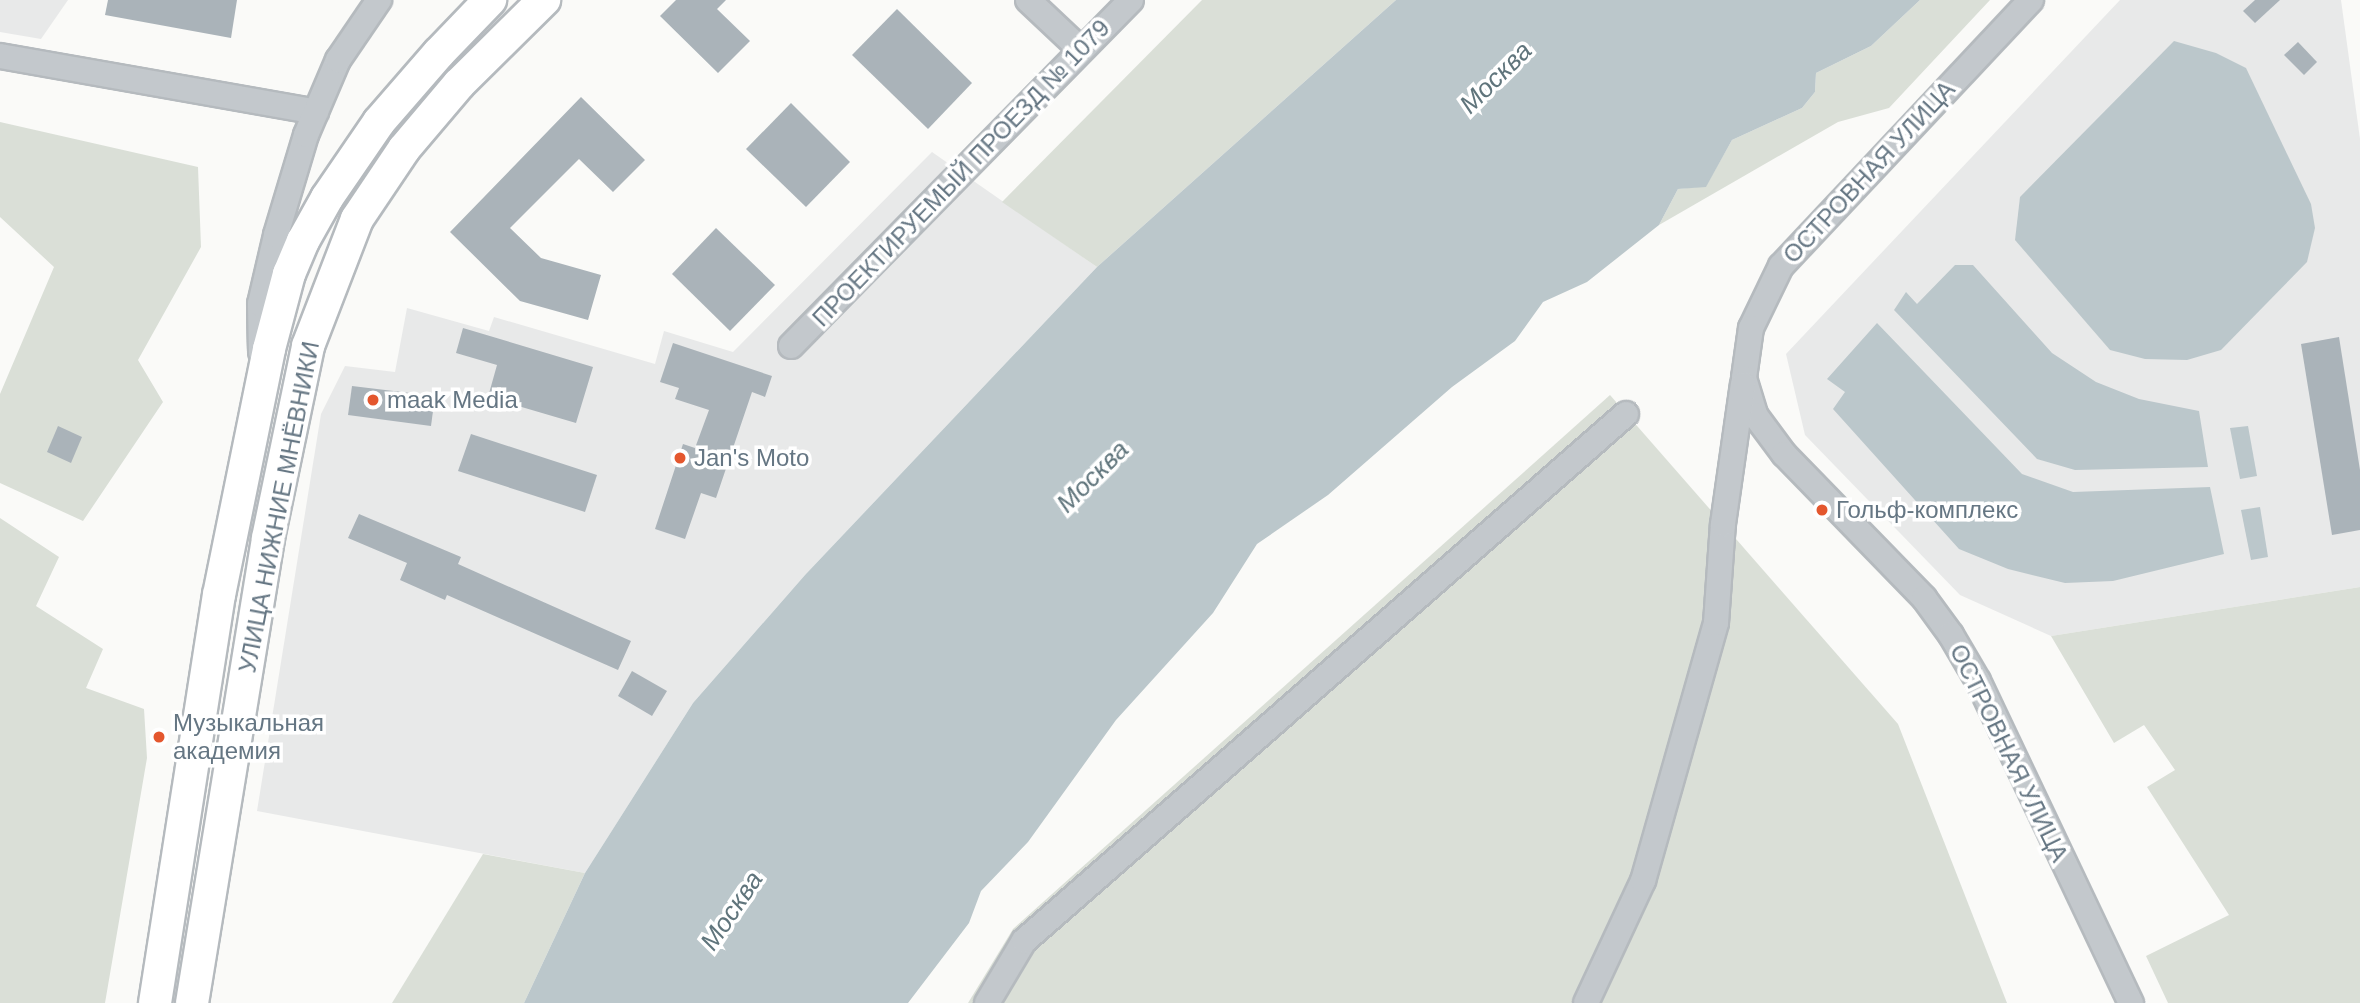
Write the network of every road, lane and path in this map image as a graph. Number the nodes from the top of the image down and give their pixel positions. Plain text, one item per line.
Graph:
1 (379, 0) edge
2 (490, 0) edge
3 (544, 0) edge
4 (1028, 0) edge
5 (1131, 0) edge
6 (2031, 0) edge
7 (1081, 50) junction
8 (0, 56) edge
9 (316, 112) junction
10 (1762, 301) junction
11 (1736, 322) dead end
12 (791, 346) dead end
13 (1744, 377) junction
14 (261, 387) junction
15 (1626, 414) dead end
16 (155, 1003) edge
17 (192, 1003) edge
18 (987, 1003) edge
19 (1586, 1003) edge
20 (2131, 1003) edge

1 - 9 street
2 - 14 main road, УЛИЦА НИЖНИЕ МНЁВНИКИ
3 - 17 main road, УЛИЦА НИЖНИЕ МНЁВНИКИ
4 - 7 street
5 - 7 street, ПРОЕКТИРУЕМЫЙ ПРОЕЗД № 1079
6 - 10 street, ОСТРОВНАЯ УЛИЦА
7 - 12 street, ПРОЕКТИРУЕМЫЙ ПРОЕЗД № 1079
8 - 9 street
9 - 14 street
10 - 11 street
10 - 13 street, ОСТРОВНАЯ УЛИЦА
13 - 19 street
13 - 20 street, ОСТРОВНАЯ УЛИЦА
14 - 16 main road, УЛИЦА НИЖНИЕ МНЁВНИКИ
15 - 18 street

